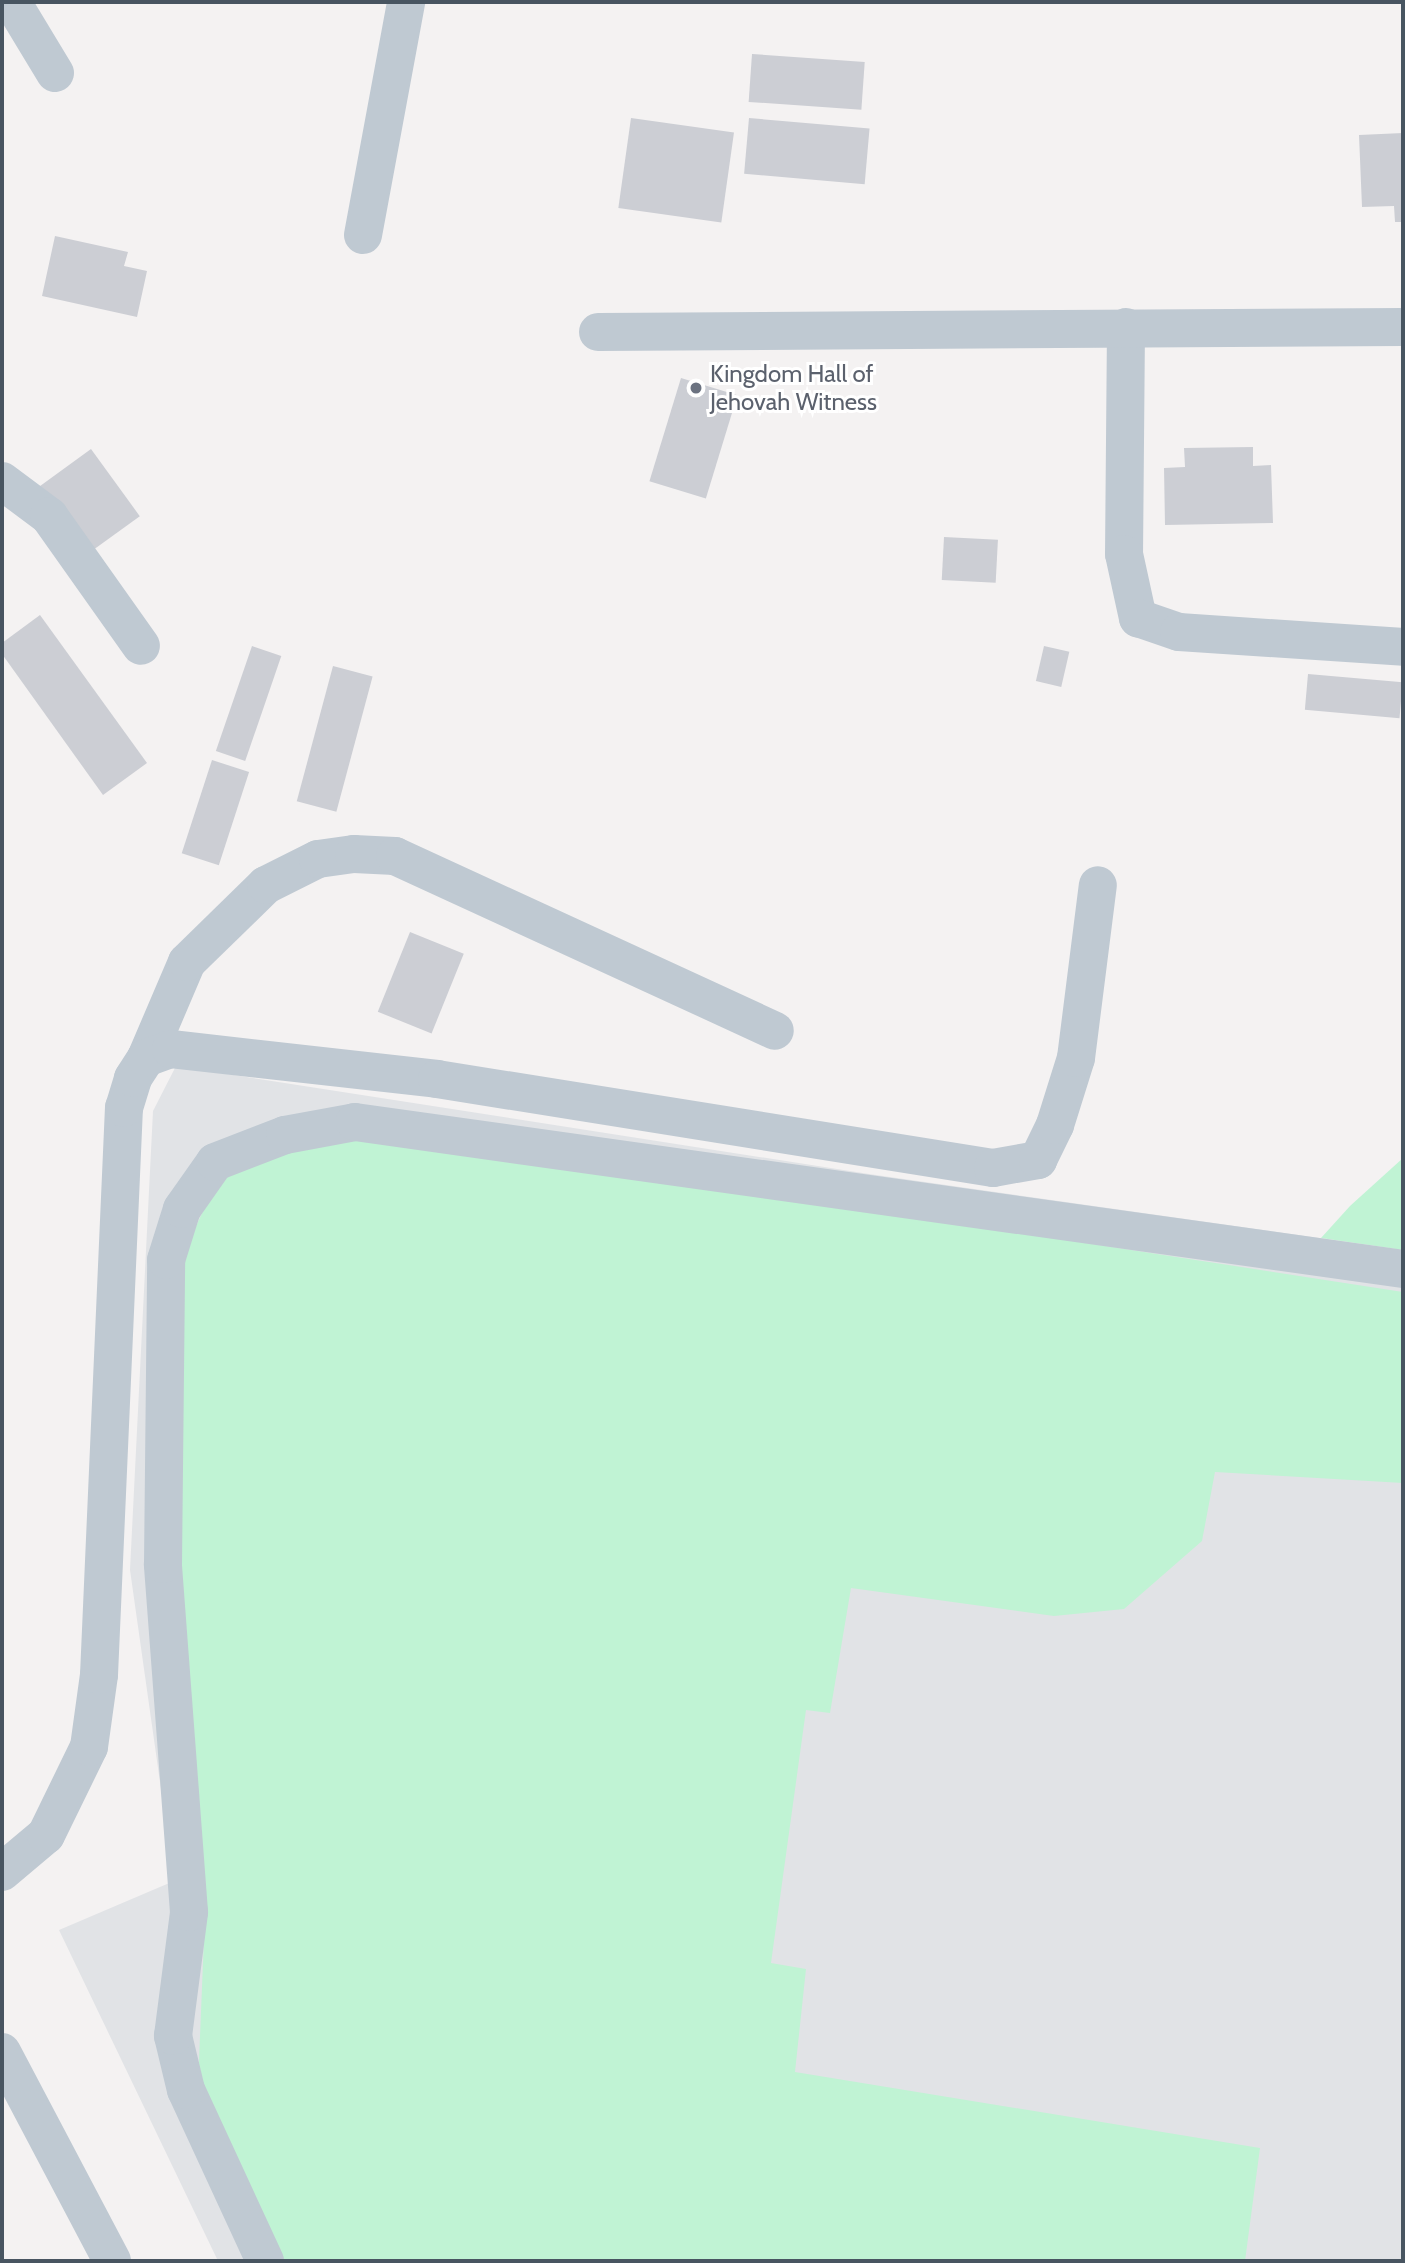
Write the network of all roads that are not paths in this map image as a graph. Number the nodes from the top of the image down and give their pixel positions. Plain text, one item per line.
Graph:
1 (12, 2) edge
2 (406, 2) edge
3 (55, 73) dead end
4 (363, 235) dead end
5 (1126, 327) junction
6 (1403, 327) edge
7 (598, 332) dead end
8 (2, 481) edge
9 (141, 646) dead end
10 (1403, 647) edge
11 (1098, 885) dead end
12 (775, 1031) dead end
13 (146, 1058) junction
14 (1403, 1269) edge
15 (2, 1872) edge
16 (2, 2052) edge
17 (112, 2261) edge
18 (265, 2261) edge

1 - 3 street
2 - 4 street
5 - 6 street
5 - 7 street
5 - 10 street
8 - 9 street
11 - 13 street
12 - 13 street
13 - 15 street
14 - 18 street
16 - 17 street

